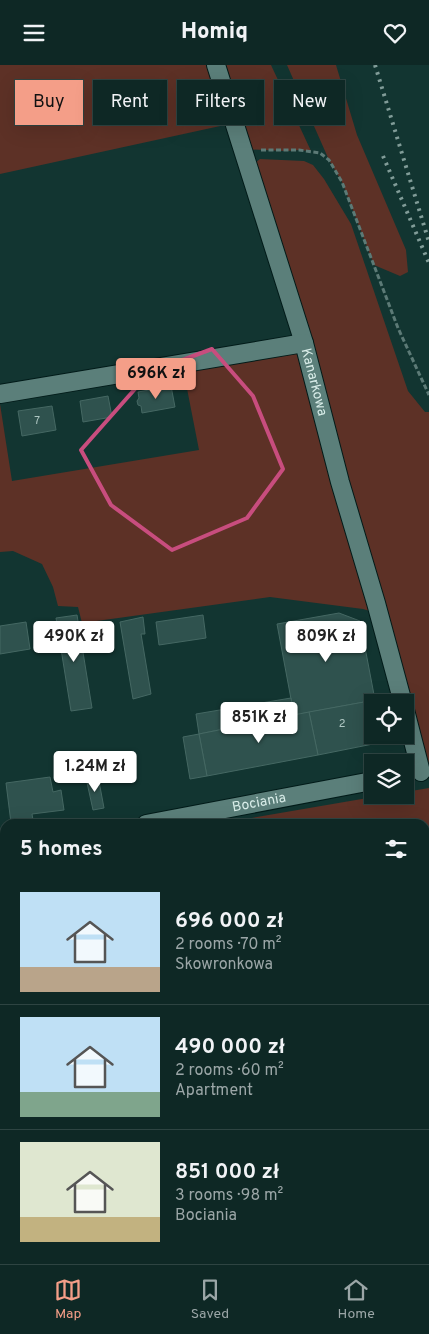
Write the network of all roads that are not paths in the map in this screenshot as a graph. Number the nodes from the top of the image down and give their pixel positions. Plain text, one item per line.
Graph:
1 (216, 65) edge
2 (304, 343) junction
3 (0, 395) edge
4 (401, 694) edge
5 (412, 744) edge
6 (418, 772) edge
7 (364, 783) edge
8 (172, 819) edge

1 - 2 street, Kanarkowa
2 - 3 street
2 - 4 street, Kanarkowa
5 - 6 street
7 - 8 street, Bociania

